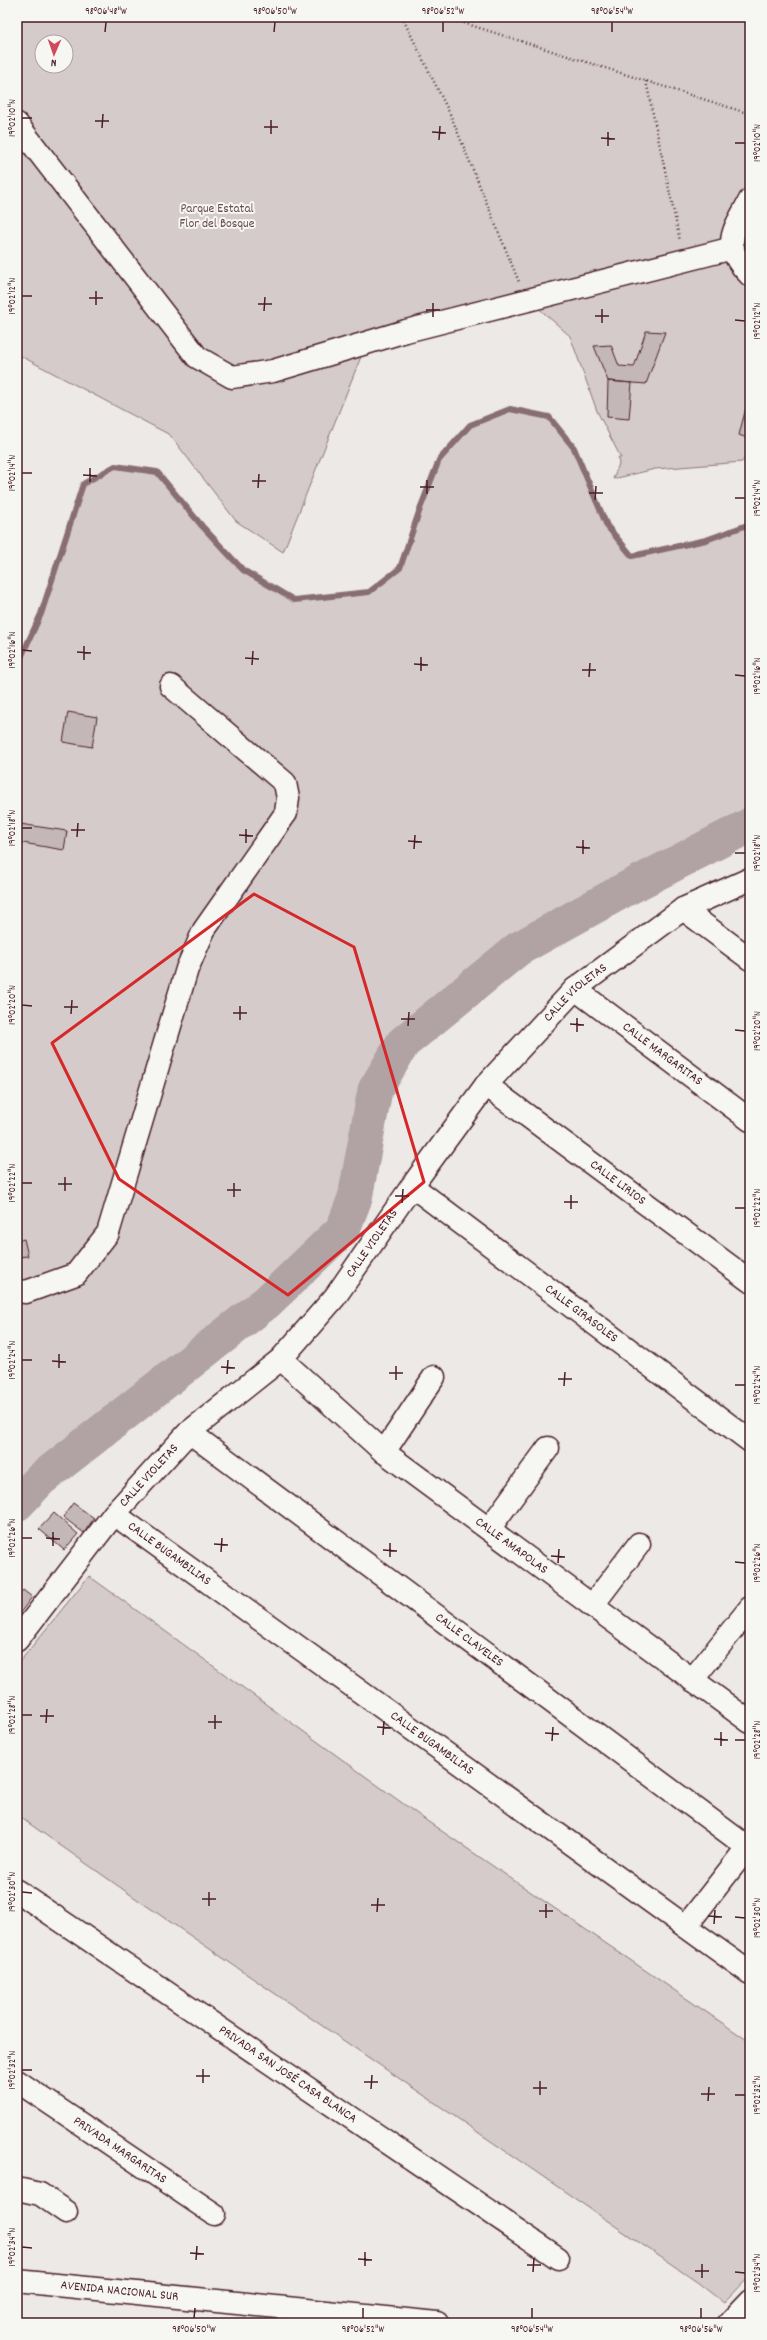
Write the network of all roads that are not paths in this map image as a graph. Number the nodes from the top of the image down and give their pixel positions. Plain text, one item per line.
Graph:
1 (17, 124) edge
2 (750, 200) edge
3 (733, 248) junction
4 (750, 275) edge
5 (171, 686) dead end
6 (750, 879) edge
7 (683, 909) junction
8 (750, 959) edge
9 (575, 989) junction
10 (486, 1085) junction
11 (750, 1120) edge
12 (412, 1186) junction
13 (750, 1281) edge
14 (17, 1291) edge
15 (281, 1359) junction
16 (434, 1377) dead end
17 (189, 1432) junction
18 (750, 1441) edge
19 (548, 1448) dead end
20 (384, 1452) junction
21 (114, 1514) junction
22 (489, 1529) junction
23 (639, 1544) dead end
24 (592, 1606) junction
25 (750, 1608) edge
26 (17, 1640) edge
27 (692, 1680) junction
28 (750, 1722) edge
29 (749, 1847) edge
30 (17, 1891) edge
31 (686, 1926) junction
32 (750, 1973) edge
33 (20, 2088) edge
34 (17, 2189) edge
35 (66, 2212) dead end
36 (214, 2214) dead end
37 (558, 2258) dead end
38 (17, 2281) edge
39 (750, 2301) edge
40 (437, 2323) edge
41 (729, 2323) edge

1 - 3 street
2 - 3 street
3 - 4 street
5 - 14 street
6 - 7 street, CALLE VIOLETAS
7 - 8 street
7 - 9 street, CALLE VIOLETAS
9 - 10 street, CALLE VIOLETAS
9 - 11 street, CALLE MARGARITAS
10 - 12 street, CALLE VIOLETAS
10 - 13 street, CALLE LIRIOS
12 - 15 street, CALLE VIOLETAS
12 - 18 street, CALLE GIRASOLES
15 - 17 street, CALLE VIOLETAS
15 - 20 street, CALLE AMAPOLAS
16 - 20 street
17 - 21 street, CALLE VIOLETAS
17 - 29 street, CALLE CLAVELES
19 - 22 street
20 - 22 street, CALLE AMAPOLAS
21 - 26 street, CALLE VIOLETAS
21 - 31 street, CALLE BUGAMBILIAS
22 - 24 street, CALLE AMAPOLAS
23 - 24 street
24 - 27 street, CALLE AMAPOLAS
25 - 27 street
27 - 28 street, CALLE AMAPOLAS
29 - 31 street
30 - 37 street, PRIVADA SAN JOSÉ CASA BLANCA
31 - 32 street, CALLE BUGAMBILIAS
33 - 36 street, PRIVADA MARGARITAS
34 - 35 street
38 - 40 street, AVENIDA NACIONAL SUR
39 - 41 street

